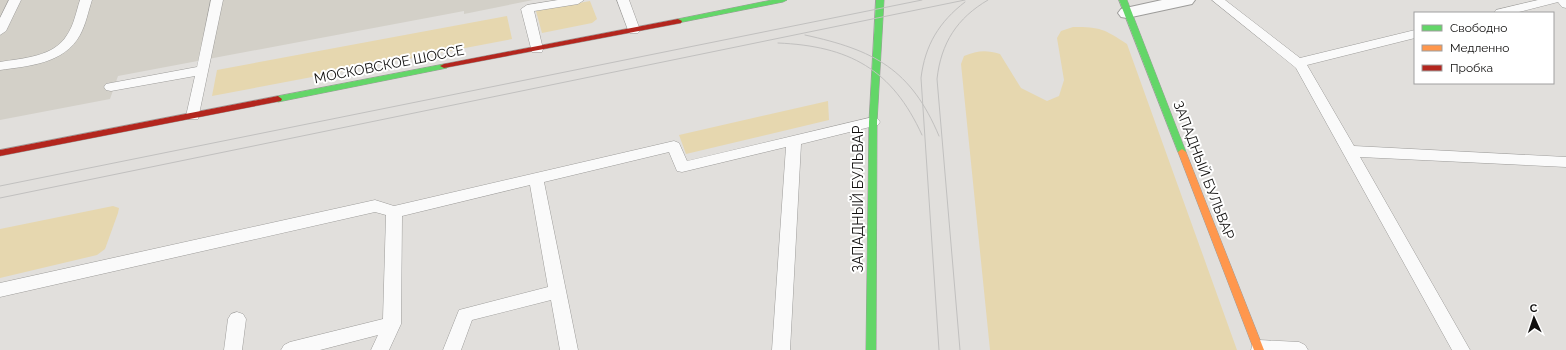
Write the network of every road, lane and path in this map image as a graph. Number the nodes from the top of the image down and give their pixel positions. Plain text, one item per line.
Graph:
1 (15, 0) edge
2 (86, 0) edge
3 (217, 0) edge
4 (578, 0) edge
5 (623, 0) edge
6 (783, 0) edge
7 (880, 0) edge
8 (1186, 0) edge
9 (1218, 0) edge
10 (1553, 0) edge
11 (1562, 0) edge
12 (1536, 2) edge
13 (1566, 4) edge
14 (1125, 6) edge
15 (1503, 12) edge
16 (634, 30) junction
17 (0, 32) edge
18 (1414, 34) edge
19 (537, 49) junction
20 (1297, 62) junction
21 (0, 66) edge
22 (203, 70) junction
23 (111, 87) dead end
24 (193, 116) junction
25 (872, 122) junction
26 (794, 140) junction
27 (1349, 151) junction
28 (0, 153) edge
29 (1566, 162) edge
30 (536, 178) junction
31 (394, 212) junction
32 (0, 290) edge
33 (558, 291) junction
34 (237, 319) dead end
35 (392, 324) junction
36 (1259, 349) edge
37 (233, 350) edge
38 (290, 350) edge
39 (380, 350) edge
40 (452, 350) edge
41 (569, 350) edge
42 (781, 350) edge
43 (871, 350) edge
44 (1299, 350) edge
45 (1461, 350) edge

1 - 17 lane
2 - 21 lane
3 - 22 lane
4 - 19 lane
5 - 16 lane
6 - 16 street, МОСКОВСКОЕ ШОССЕ
7 - 25 street, ЗАПАДНЫЙ БУЛЬВАР
8 - 14 street
9 - 20 lane
10 - 12 lane
11 - 13 lane
12 - 15 lane
14 - 36 street, ЗАПАДНЫЙ БУЛЬВАР
16 - 19 street, МОСКОВСКОЕ ШОССЕ
18 - 20 lane
19 - 24 street, МОСКОВСКОЕ ШОССЕ
20 - 27 lane
22 - 23 lane
22 - 24 lane
24 - 28 street, МОСКОВСКОЕ ШОССЕ
25 - 26 lane
25 - 43 street, ЗАПАДНЫЙ БУЛЬВАР
26 - 30 lane
26 - 42 lane
27 - 29 lane
27 - 45 lane
30 - 31 lane
30 - 33 lane
31 - 32 lane
31 - 35 lane
33 - 40 lane
33 - 41 lane
34 - 37 lane
35 - 38 lane
35 - 39 lane
36 - 44 lane

